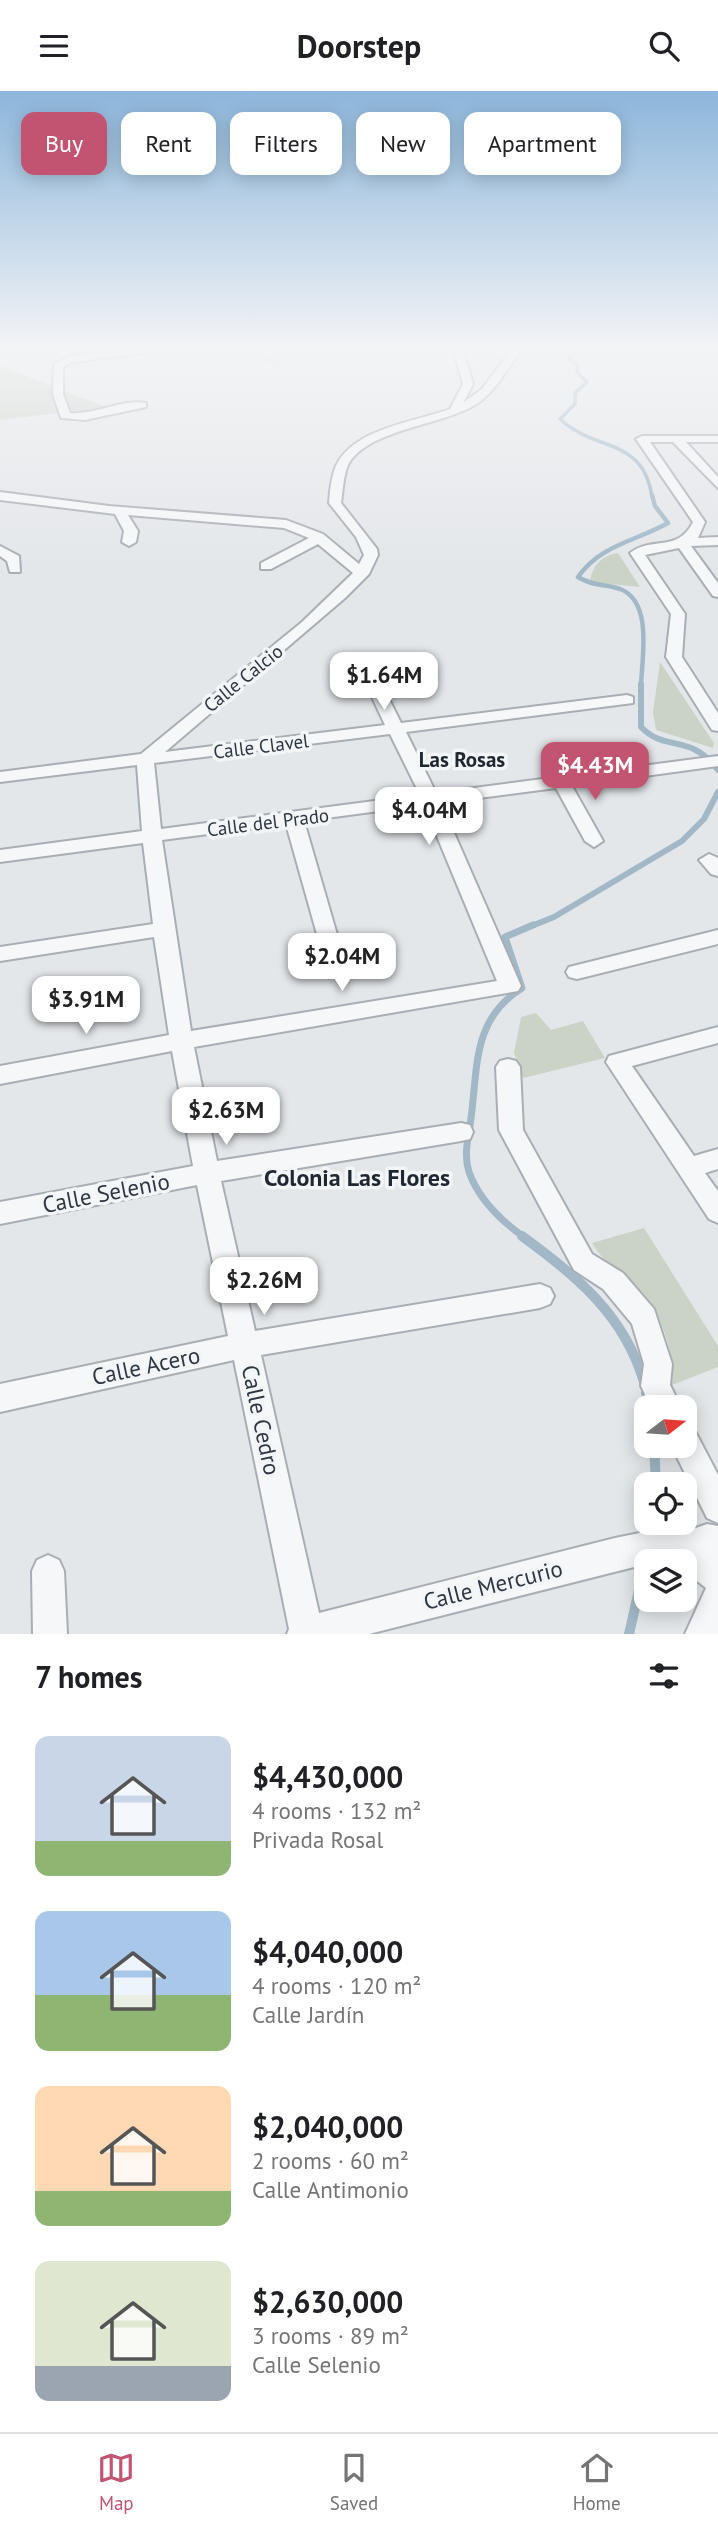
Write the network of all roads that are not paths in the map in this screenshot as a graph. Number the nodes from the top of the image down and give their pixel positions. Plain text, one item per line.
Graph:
1 (430, 421) edge
2 (676, 439) junction
3 (718, 439) edge
4 (718, 484) edge
5 (0, 496) edge
6 (119, 510) junction
7 (290, 525) junction
8 (319, 538) junction
9 (718, 541) edge
10 (129, 542) dead end
11 (691, 544) junction
12 (718, 548) edge
13 (0, 550) edge
14 (288, 556) junction
15 (266, 566) dead end
16 (15, 569) dead end
17 (718, 573) edge
18 (362, 574) junction
19 (718, 593) edge
20 (379, 695) dead end
21 (627, 700) dead end
22 (718, 726) edge
23 (394, 729) junction
24 (145, 760) junction
25 (710, 763) edge
26 (0, 777) edge
27 (562, 783) junction
28 (430, 800) junction
29 (294, 819) junction
30 (150, 837) junction
31 (594, 841) dead end
32 (0, 856) edge
33 (163, 929) junction
34 (718, 937) edge
35 (330, 945) dead end
36 (0, 954) edge
37 (577, 972) dead end
38 (718, 1035) edge
39 (181, 1041) junction
40 (508, 1067) dead end
41 (0, 1075) edge
42 (461, 1132) dead end
43 (718, 1159) edge
44 (688, 1168) junction
45 (207, 1173) junction
46 (718, 1212) edge
47 (0, 1213) edge
48 (540, 1296) dead end
49 (245, 1345) junction
50 (660, 1395) edge
51 (0, 1398) edge
52 (693, 1458) edge
53 (718, 1507) edge
54 (718, 1542) edge
55 (670, 1547) junction
56 (48, 1571) dead end
57 (718, 1577) edge
58 (718, 1599) edge
59 (50, 1634) edge
60 (306, 1634) edge
61 (702, 1634) edge

1 - 18 street
2 - 3 street
2 - 4 street
2 - 11 street
5 - 6 street
6 - 7 street
6 - 10 street
7 - 8 street
7 - 14 street
8 - 14 street
8 - 18 street
9 - 11 street
11 - 12 street
11 - 17 street
11 - 19 street
11 - 22 street
13 - 16 street
14 - 15 street
18 - 24 street, Calle Calcio
20 - 23 street
21 - 23 street, Calle Clavel
23 - 24 street, Calle Clavel
23 - 28 street
24 - 26 street, Calle Clavel
24 - 30 street
25 - 27 street, Calle del Prado
27 - 28 street, Calle del Prado
27 - 31 street
28 - 29 street, Calle del Prado
28 - 39 street
29 - 30 street, Calle del Prado
29 - 35 street
30 - 32 street, Calle del Prado
30 - 33 street
33 - 36 street
33 - 39 street
34 - 37 street
38 - 44 street
39 - 41 street
39 - 45 street, Calle Cedro
40 - 50 street
42 - 45 street, Calle Selenio
43 - 44 street
44 - 46 street
45 - 47 street, Calle Selenio
45 - 49 street, Calle Cedro
48 - 49 street, Calle Acero
49 - 51 street, Calle Acero
49 - 60 street, Calle Cedro
52 - 53 street
54 - 55 street, Calle Mercurio
55 - 57 street
55 - 60 street, Calle Mercurio
56 - 59 street
58 - 61 street

